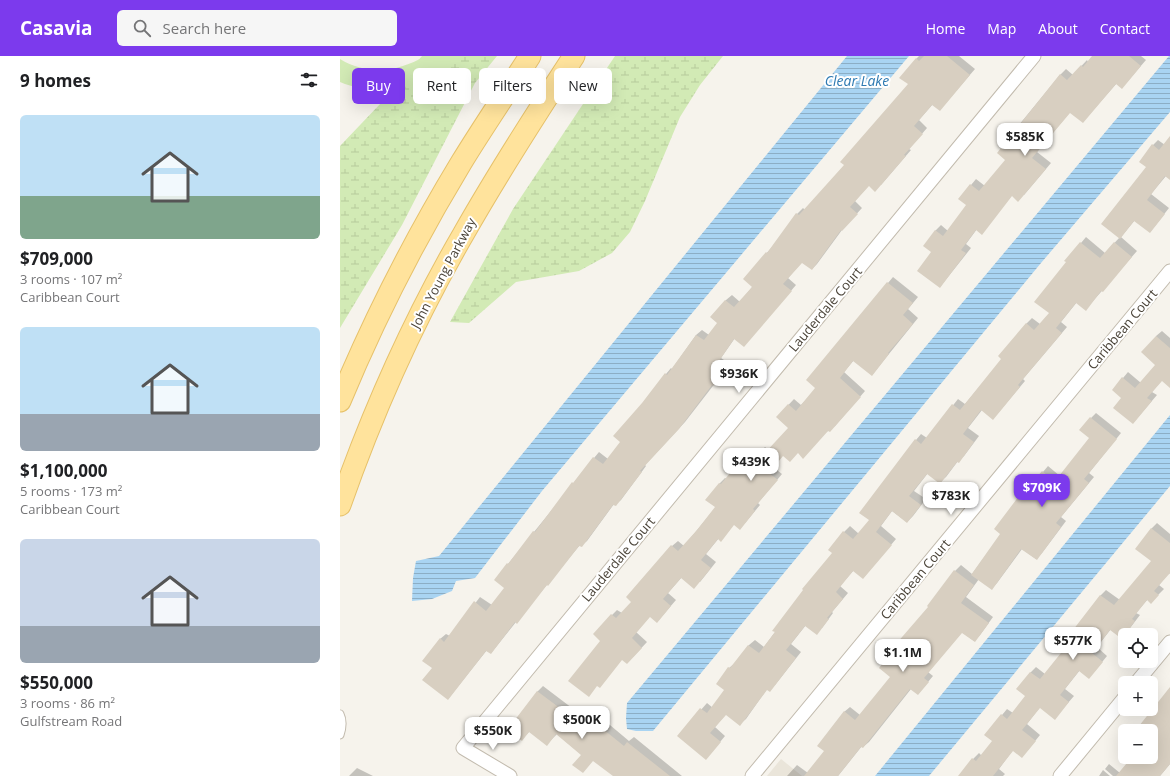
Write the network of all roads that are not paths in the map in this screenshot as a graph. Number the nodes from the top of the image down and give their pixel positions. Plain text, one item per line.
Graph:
1 (530, 56) edge
2 (574, 56) edge
3 (1034, 56) edge
4 (1170, 271) edge
5 (340, 401) edge
6 (340, 505) edge
7 (1170, 642) edge
8 (1142, 676) edge
9 (1118, 706) edge
10 (340, 714) edge
11 (340, 735) edge
12 (510, 776) edge
13 (752, 776) edge
14 (1060, 776) edge

1 - 5 main road
2 - 6 main road, John Young Parkway
3 - 12 street, Lauderdale Court
4 - 13 street, Caribbean Court
7 - 8 street
9 - 14 street
10 - 11 lane

